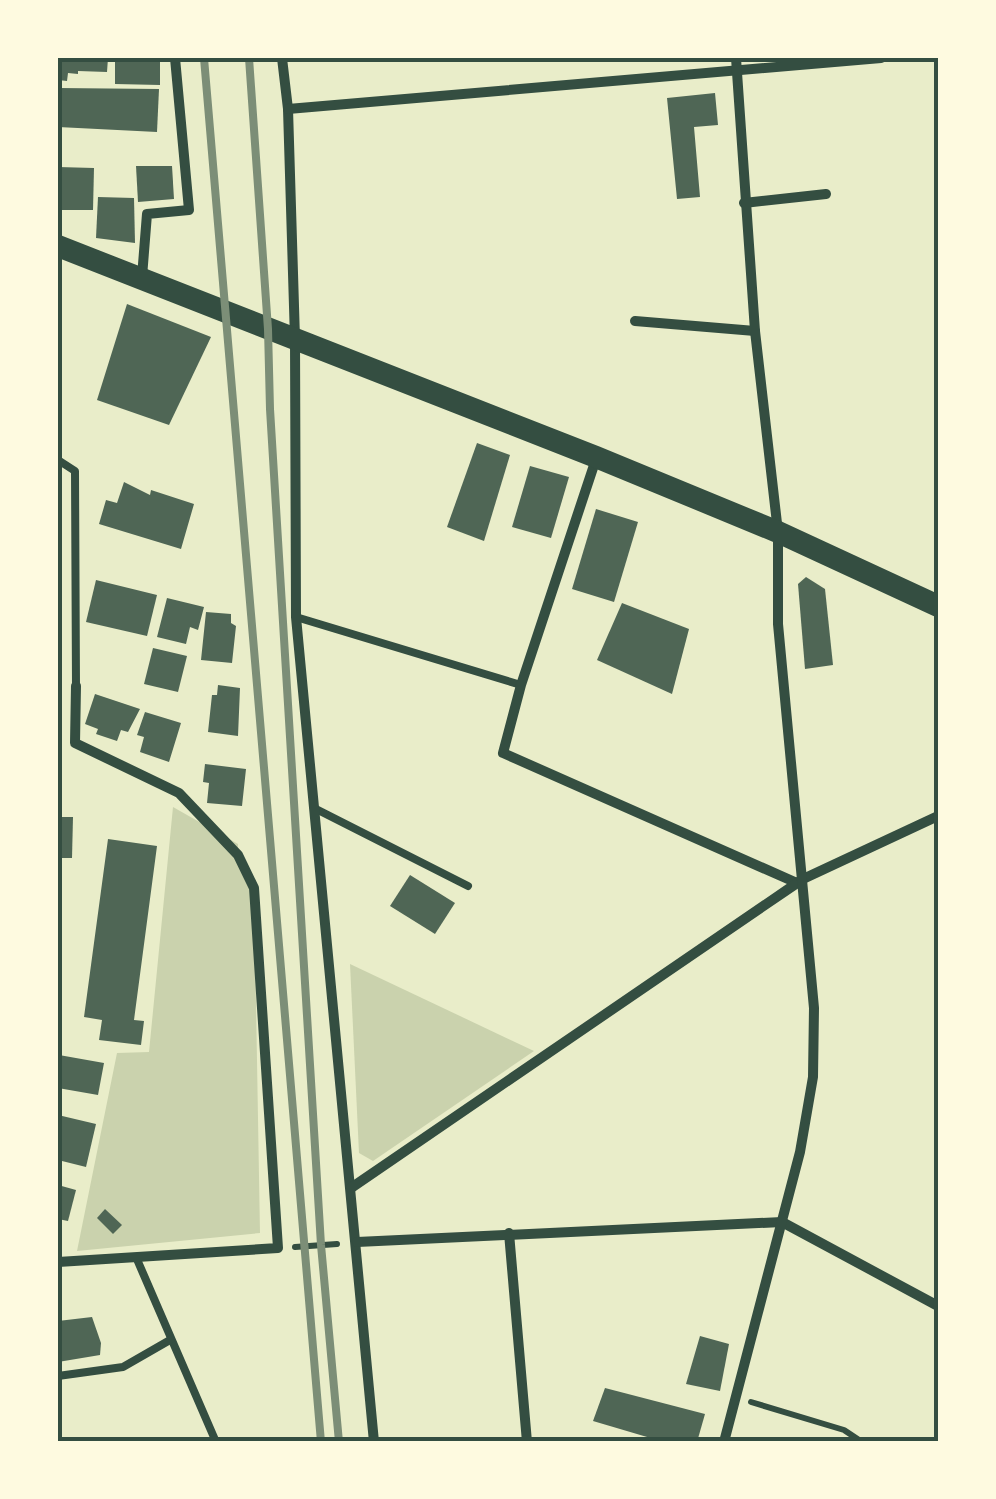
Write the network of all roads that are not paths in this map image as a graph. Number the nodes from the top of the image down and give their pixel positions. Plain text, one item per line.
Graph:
1 (176, 58) edge
2 (282, 58) edge
3 (736, 58) edge
4 (881, 58) edge
5 (737, 72) junction
6 (288, 109) junction
7 (826, 194) dead end
8 (744, 203) junction
9 (58, 246) edge
10 (142, 278) junction
11 (635, 321) dead end
12 (754, 331) junction
13 (294, 339) junction
14 (596, 457) junction
15 (58, 460) edge
16 (778, 532) junction
17 (938, 606) edge
18 (296, 617) junction
19 (521, 685) junction
20 (76, 686) joint
21 (314, 808) junction
22 (938, 816) edge
23 (800, 881) junction
24 (468, 886) dead end
25 (350, 1188) junction
26 (782, 1222) junction
27 (509, 1233) junction
28 (357, 1242) junction
29 (136, 1257) junction
30 (58, 1262) edge
31 (938, 1306) edge
32 (170, 1340) junction
33 (58, 1376) edge
34 (216, 1442) edge
35 (374, 1442) edge
36 (526, 1442) edge
37 (724, 1442) edge

1 - 10 street
2 - 6 street
3 - 5 street
4 - 5 street
5 - 6 street
5 - 8 street
6 - 13 street
7 - 8 street
8 - 12 street
9 - 10 main road
10 - 13 main road
11 - 12 street
12 - 16 street
13 - 14 main road
13 - 18 street
14 - 16 main road
14 - 19 street
15 - 20 lane
16 - 17 main road
16 - 23 street
18 - 19 lane
18 - 21 street
19 - 23 street
20 - 29 street
21 - 24 lane
21 - 25 street
22 - 23 street
23 - 25 street
23 - 26 street
25 - 28 street
26 - 27 street
26 - 31 street
26 - 37 street
27 - 28 street
27 - 36 street
28 - 35 street
29 - 30 street
29 - 32 lane
32 - 33 lane
32 - 34 lane

